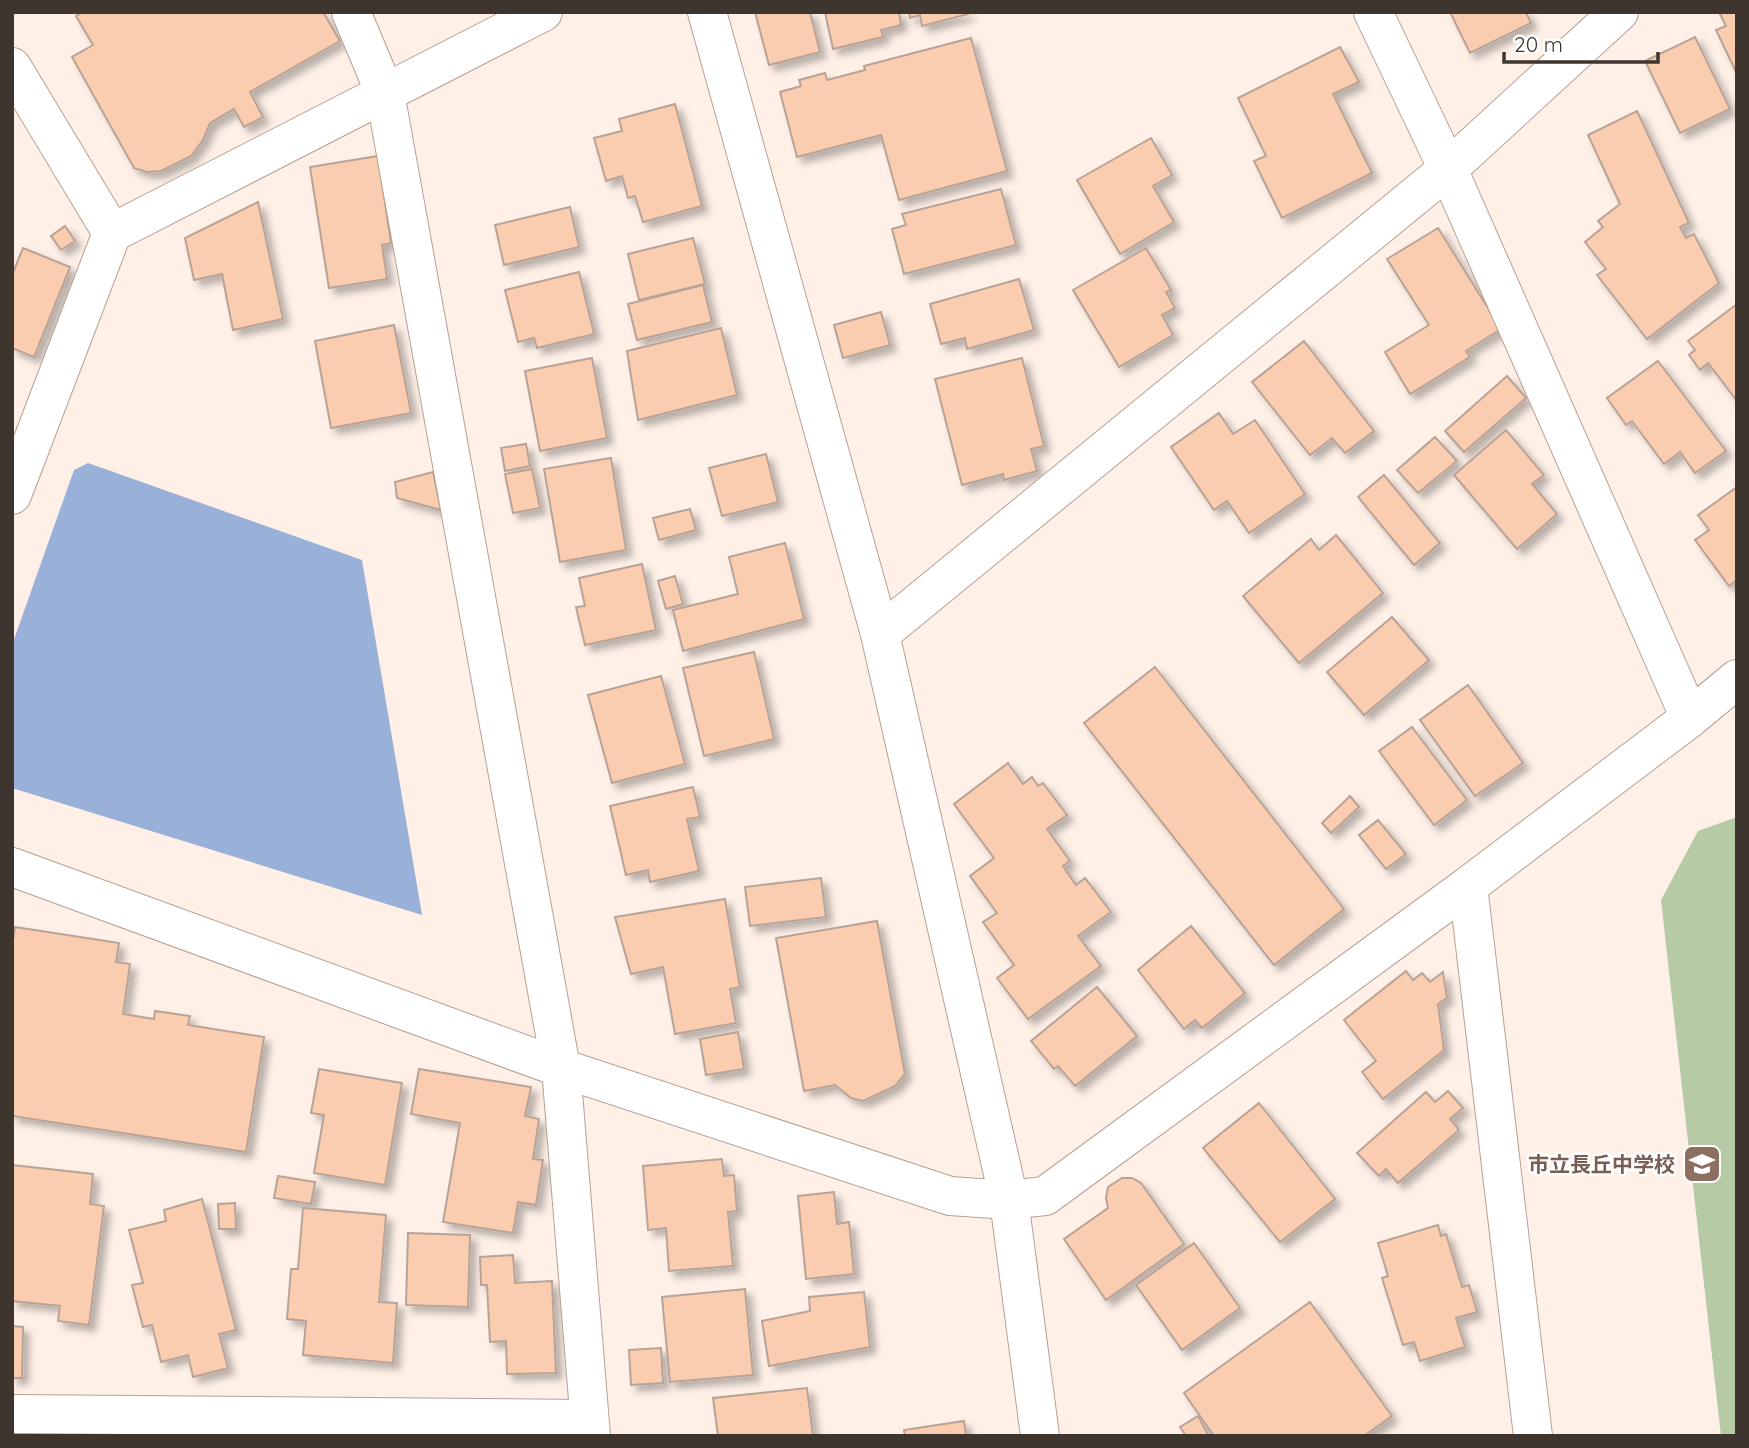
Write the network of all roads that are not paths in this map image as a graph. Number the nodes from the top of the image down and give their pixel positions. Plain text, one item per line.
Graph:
1 (351, 12) edge
2 (542, 12) edge
3 (706, 12) edge
4 (1373, 12) edge
5 (1619, 12) edge
6 (12, 67) edge
7 (386, 93) junction
8 (1448, 169) junction
9 (113, 233) junction
10 (12, 495) edge
11 (880, 634) junction
12 (1737, 679) edge
13 (1690, 718) junction
14 (12, 867) edge
15 (1468, 886) junction
16 (561, 1068) junction
17 (1009, 1200) junction
18 (12, 1414) edge
19 (590, 1428) edge
20 (1040, 1436) edge
21 (1533, 1436) edge

1 - 7 street
2 - 7 street
3 - 11 street
4 - 8 street
5 - 8 street
6 - 9 street
7 - 9 street
7 - 16 street
8 - 11 street
8 - 13 street
9 - 10 street
11 - 17 street
12 - 13 street
13 - 15 street
14 - 16 street
15 - 17 street
15 - 21 street
16 - 17 street
16 - 19 street
17 - 20 street
18 - 19 street

